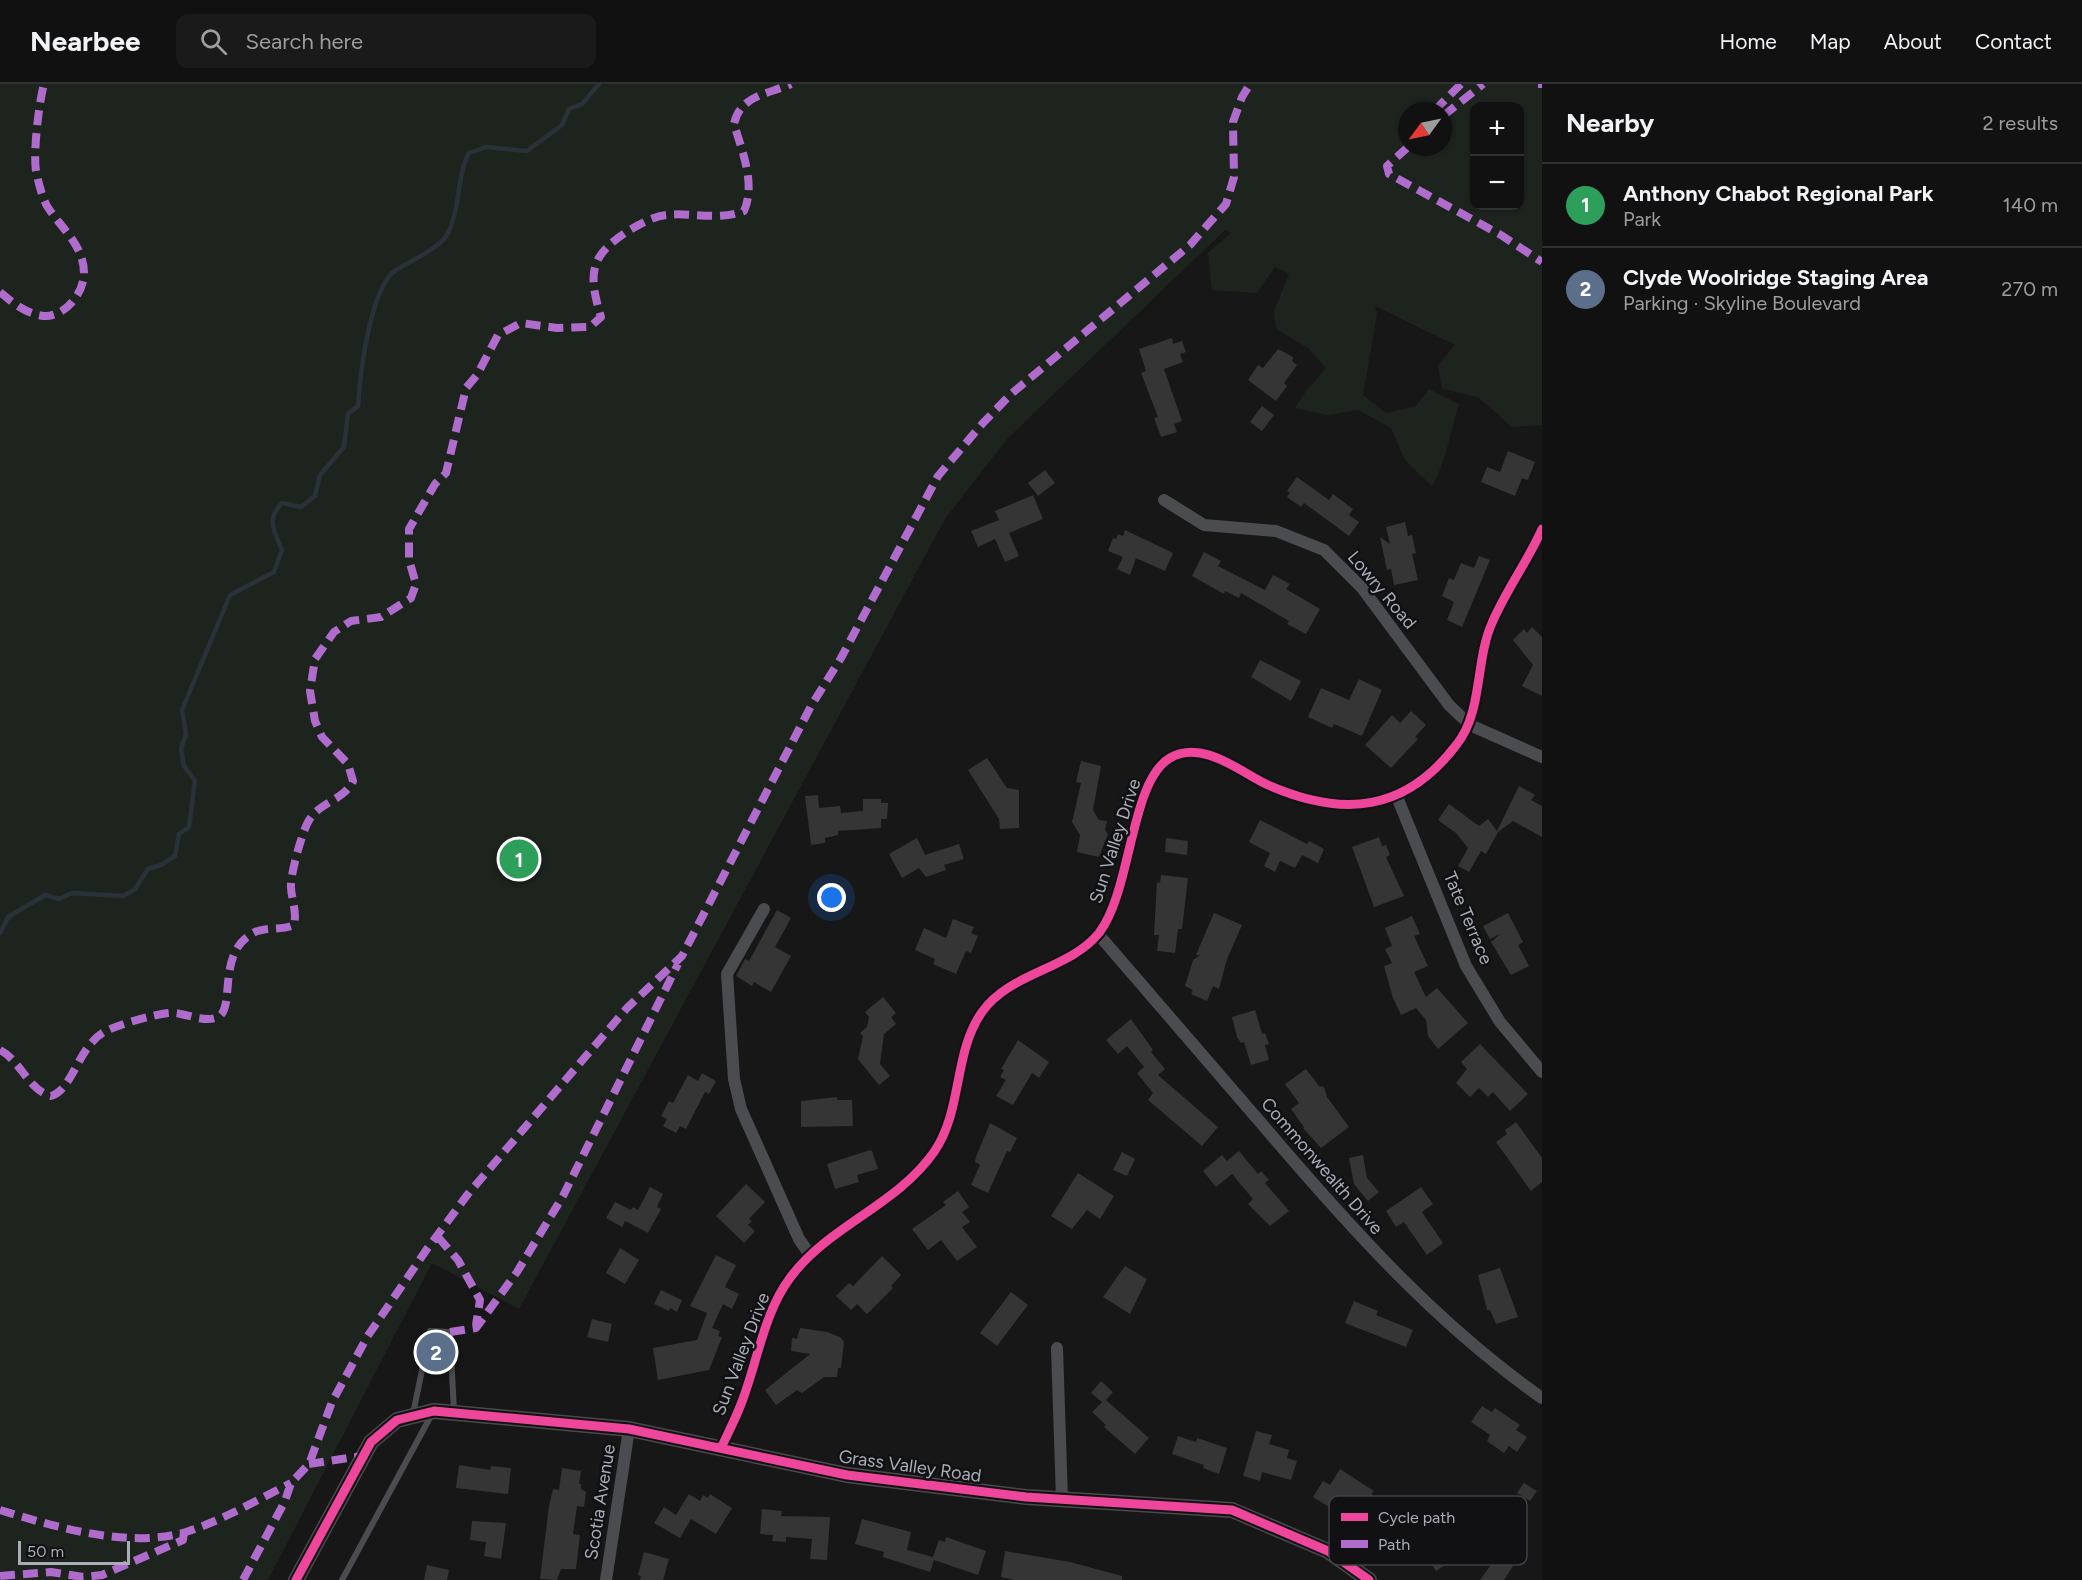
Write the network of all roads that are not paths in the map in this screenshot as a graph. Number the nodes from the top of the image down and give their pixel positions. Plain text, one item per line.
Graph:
1 (1164, 500) dead end
2 (1542, 529) edge
3 (1470, 724) junction
4 (1542, 757) edge
5 (1397, 797) junction
6 (764, 909) dead end
7 (1098, 934) junction
8 (1542, 1072) edge
9 (810, 1255) junction
10 (1058, 1348) dead end
11 (1542, 1398) edge
12 (434, 1411) junction
13 (454, 1412) junction
14 (413, 1414) junction
15 (629, 1429) junction
16 (721, 1448) junction
17 (1062, 1498) junction
18 (1329, 1552) edge
19 (1348, 1565) edge
20 (296, 1580) edge
21 (342, 1580) edge
22 (606, 1580) edge
23 (1369, 1580) edge

1 - 3 street, Lowry Road
2 - 3 street, Sun Valley Drive
3 - 4 street, Lowry Road
3 - 5 street, Sun Valley Drive
5 - 7 street, Sun Valley Drive
5 - 8 street, Tate Terrace
6 - 9 street
7 - 9 street, Sun Valley Drive
7 - 11 street, Commonwealth Drive
9 - 16 street, Sun Valley Drive
10 - 17 street
12 - 13 main road, Grass Valley Road
12 - 14 main road, Grass Valley Road
12 - 21 lane
13 - 14 lane
13 - 15 main road, Grass Valley Road
14 - 20 main road
15 - 16 main road, Grass Valley Road
15 - 22 street, Scotia Avenue
16 - 17 main road, Grass Valley Road
17 - 18 main road, Grass Valley Road
19 - 23 main road, Grass Valley Road

